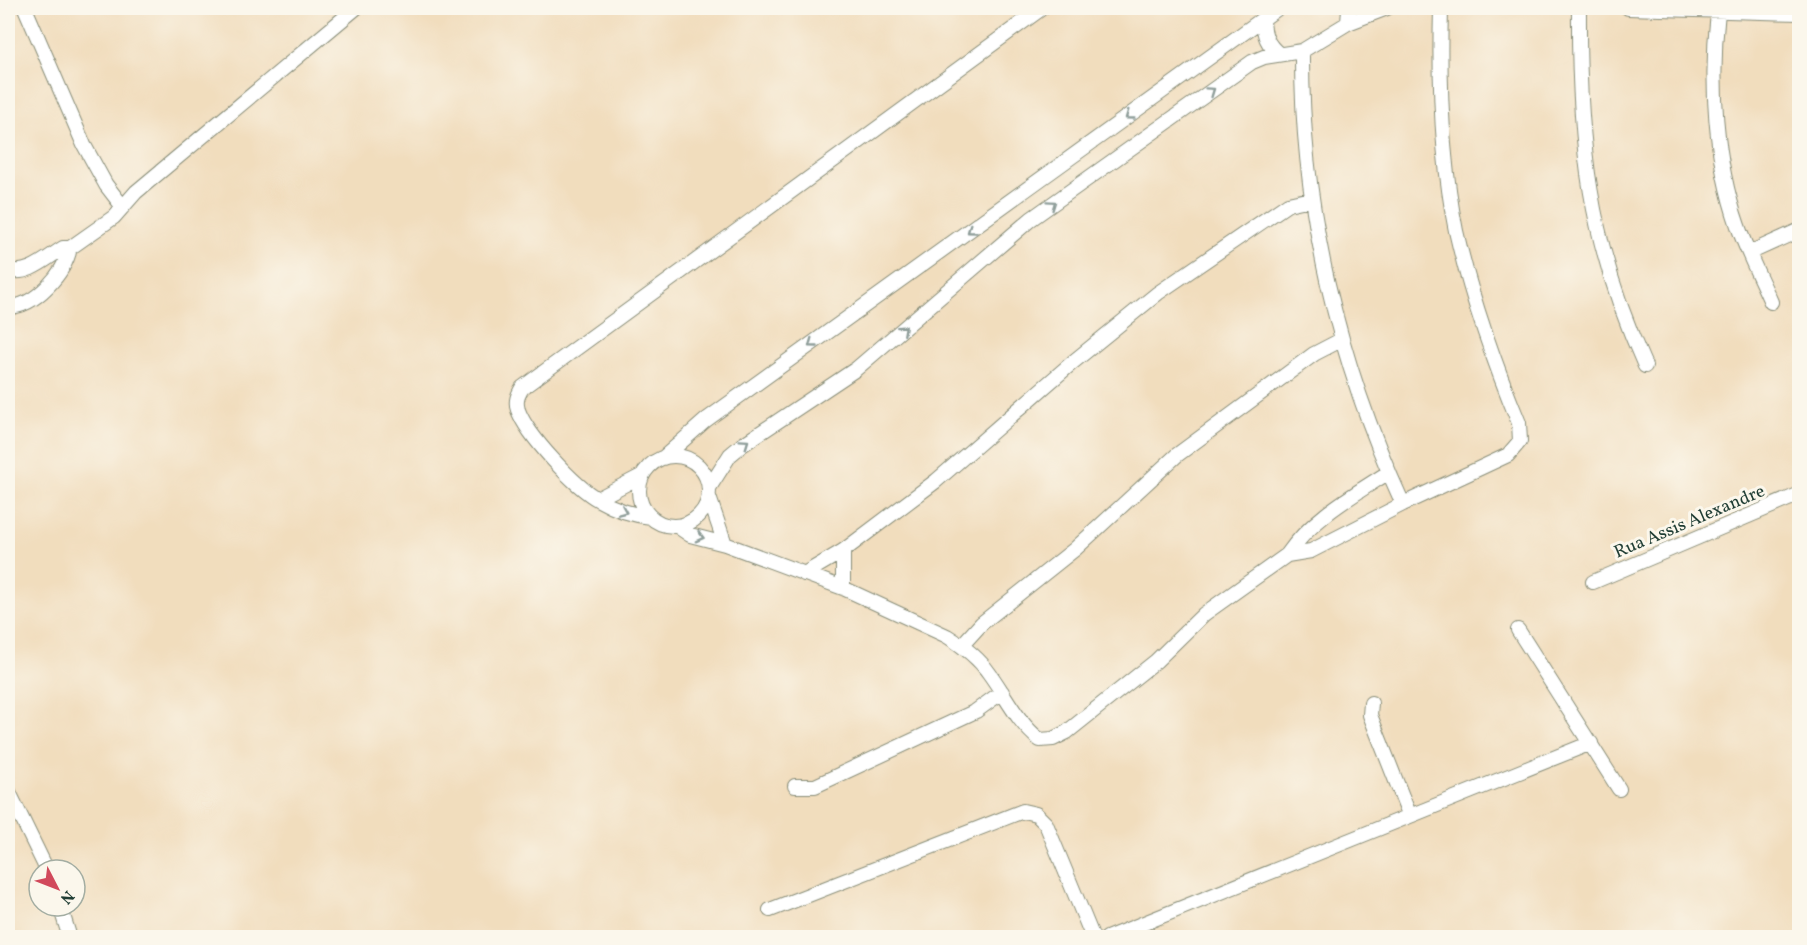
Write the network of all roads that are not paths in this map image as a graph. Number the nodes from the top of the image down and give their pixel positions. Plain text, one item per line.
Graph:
1 (25, 8) edge
2 (356, 8) edge
3 (1042, 8) edge
4 (1278, 8) edge
5 (1349, 8) edge
6 (1387, 8) edge
7 (1441, 8) edge
8 (1579, 8) edge
9 (1628, 8) edge
10 (1718, 11) junction
11 (1800, 12) edge
12 (1263, 21) junction
13 (1348, 23) junction
14 (1302, 51) junction
15 (1279, 54) junction
16 (1311, 199) junction
17 (123, 207) junction
18 (1800, 230) edge
19 (70, 248) junction
20 (1749, 253) junction
21 (8, 269) edge
22 (1771, 303) dead end
23 (8, 307) edge
24 (1341, 340) junction
25 (1645, 366) dead end
26 (663, 458) junction
27 (1389, 472) junction
28 (643, 475) junction
29 (709, 493) junction
30 (1800, 494) edge
31 (597, 499) junction
32 (1403, 504) junction
33 (651, 517) junction
34 (677, 526) junction
35 (725, 544) junction
36 (843, 550) junction
37 (1287, 555) junction
38 (804, 574) junction
39 (1593, 582) dead end
40 (843, 588) junction
41 (1518, 630) dead end
42 (962, 645) junction
43 (1002, 692) junction
44 (1371, 703) dead end
45 (1591, 743) junction
46 (795, 786) dead end
47 (1619, 789) dead end
48 (8, 790) edge
49 (1409, 814) junction
50 (41, 858) edge
51 (770, 910) dead end
52 (64, 918) edge
53 (70, 938) edge
54 (1093, 938) edge
55 (1107, 938) edge

1 - 17 street
2 - 17 street
3 - 31 street
4 - 12 street
5 - 13 street
6 - 13 street
7 - 32 street
8 - 25 street
9 - 10 street
10 - 11 street
10 - 20 street
12 - 15 street
12 -> 26 street
13 - 14 street
14 - 15 street
14 - 16 street
29 -> 15 street
16 - 24 street
16 - 36 street
17 - 19 street
18 - 20 street
19 - 21 street
19 - 23 street
20 - 22 street
24 - 27 street
24 - 42 street
26 - 28 street
26 - 29 street
27 - 32 street
27 - 37 street
28 - 31 street
28 - 33 street
29 - 34 street
29 - 35 street
30 - 39 street, Rua Assis Alexandre
31 -> 33 street
32 - 37 street
33 - 34 street
34 -> 35 street
35 - 38 street
36 - 38 street
36 - 40 street
37 - 43 street
38 - 40 street
40 - 42 street
41 - 45 street
42 - 43 street
43 - 46 street
44 - 49 street
45 - 47 street
45 - 49 street
48 - 50 street
49 - 55 street
51 - 54 street
52 - 53 street

